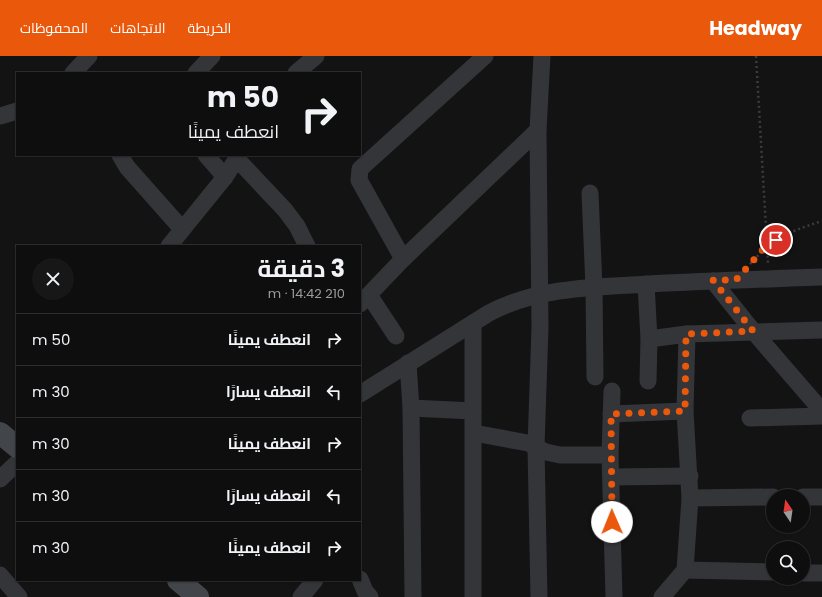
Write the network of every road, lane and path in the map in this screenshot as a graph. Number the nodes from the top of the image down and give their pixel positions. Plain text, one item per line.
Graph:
1 (89, 56) edge
2 (212, 56) edge
3 (316, 56) edge
4 (485, 56) edge
5 (542, 56) edge
6 (756, 56) edge
7 (74, 72) edge
8 (197, 72) edge
9 (297, 72) edge
10 (16, 111) edge
11 (0, 116) edge
12 (538, 130) junction
13 (121, 156) edge
14 (207, 156) edge
15 (238, 157) edge
16 (225, 177) junction
17 (590, 193) dead end
18 (822, 221) edge
19 (182, 229) junction
20 (170, 245) edge
21 (306, 245) edge
22 (766, 246) junction
23 (403, 259) junction
24 (822, 277) edge
25 (769, 279) junction
26 (713, 280) junction
27 (736, 280) junction
28 (646, 284) junction
29 (594, 287) junction
30 (538, 295) junction
31 (364, 300) edge
32 (473, 323) junction
33 (822, 330) edge
34 (753, 331) junction
35 (686, 334) junction
36 (396, 336) dead end
37 (649, 339) junction
38 (408, 362) junction
39 (595, 377) dead end
40 (648, 381) dead end
41 (612, 391) dead end
42 (361, 393) edge
43 (411, 408) junction
44 (685, 411) junction
45 (822, 411) edge
46 (473, 412) junction
47 (611, 414) junction
48 (822, 416) edge
49 (750, 418) dead end
50 (0, 433) edge
51 (474, 433) junction
52 (16, 446) edge
53 (536, 447) junction
54 (610, 455) junction
55 (16, 464) edge
56 (690, 476) junction
57 (612, 478) junction
58 (0, 479) edge
59 (766, 497) edge
60 (810, 497) edge
61 (822, 497) edge
62 (690, 498) junction
63 (685, 570) junction
64 (766, 572) edge
65 (810, 573) edge
66 (822, 574) edge
67 (0, 575) edge
68 (179, 581) edge
69 (314, 581) edge
70 (361, 581) edge
71 (19, 597) edge
72 (198, 597) edge
73 (301, 597) edge
74 (370, 597) edge
75 (413, 597) edge
76 (473, 597) edge
77 (539, 597) edge
78 (614, 597) edge
79 (662, 597) edge

1 - 7 street
2 - 8 street
3 - 9 street
4 - 23 street
5 - 12 street
6 - 22 path
10 - 11 street
12 - 23 street
12 - 30 street
13 - 19 street
14 - 16 street
15 - 16 street
15 - 21 street
16 - 19 street
17 - 29 street
18 - 22 path
19 - 20 street
22 - 25 path
22 - 27 path
23 - 31 street
24 - 25 street
25 - 27 street
26 - 27 street
26 - 28 street
26 - 34 street
28 - 29 street
28 - 37 street
29 - 30 street
29 - 39 street
30 - 32 street
30 - 53 street
31 - 36 street
32 - 38 street
32 - 46 street
33 - 34 street
34 - 35 street
34 - 45 street
35 - 37 street
35 - 44 street
37 - 40 street
38 - 42 street
38 - 43 street
41 - 47 street
43 - 46 street
43 - 75 street
44 - 47 street
44 - 56 street
46 - 51 street
47 - 54 street
48 - 49 street
50 - 52 main road
51 - 53 street
51 - 76 street
53 - 54 street
53 - 77 street
54 - 57 street
55 - 58 street
56 - 57 street
56 - 62 street
57 - 78 street
59 - 62 street
60 - 61 street
62 - 63 street
63 - 64 street
63 - 79 street
65 - 66 street
67 - 71 street
68 - 72 main road
69 - 73 street
70 - 74 street

